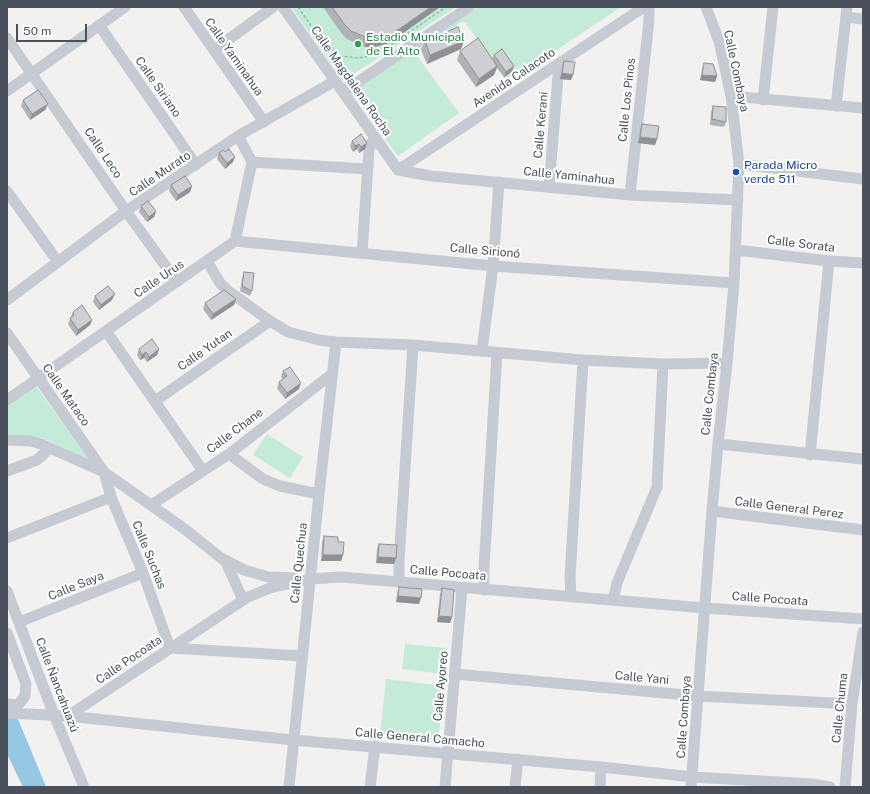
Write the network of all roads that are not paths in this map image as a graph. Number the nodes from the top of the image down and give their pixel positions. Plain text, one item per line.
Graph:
1 (125, 7) edge
2 (184, 7) edge
3 (273, 7) edge
4 (283, 7) edge
5 (469, 7) edge
6 (644, 7) edge
7 (649, 7) edge
8 (706, 7) edge
9 (773, 7) edge
10 (847, 12) edge
11 (863, 19) edge
12 (99, 25) junction
13 (7, 38) edge
14 (214, 50) junction
15 (558, 64) junction
16 (33, 74) junction
17 (335, 81) junction
18 (7, 91) edge
19 (343, 92) junction
20 (731, 96) junction
21 (763, 100) junction
22 (836, 106) junction
23 (863, 108) edge
24 (264, 122) junction
25 (238, 136) junction
26 (376, 139) junction
27 (252, 162) junction
28 (739, 164) junction
29 (196, 165) junction
30 (367, 169) junction
31 (398, 170) junction
32 (863, 179) edge
33 (499, 182) junction
34 (549, 187) junction
35 (7, 191) edge
36 (630, 195) junction
37 (738, 200) junction
38 (126, 211) junction
39 (235, 241) junction
40 (736, 250) junction
41 (362, 253) junction
42 (207, 261) junction
43 (829, 261) junction
44 (58, 262) junction
45 (863, 263) edge
46 (493, 266) junction
47 (177, 282) junction
48 (734, 283) junction
49 (7, 300) edge
50 (270, 321) junction
51 (106, 331) junction
52 (7, 333) edge
53 (336, 342) junction
54 (413, 344) junction
55 (482, 350) junction
56 (497, 353) junction
57 (583, 360) junction
58 (727, 363) junction
59 (663, 364) junction
60 (332, 374) junction
61 (40, 378) junction
62 (7, 400) edge
63 (155, 401) junction
64 (7, 440) edge
65 (718, 444) junction
66 (50, 448) junction
67 (228, 454) junction
68 (810, 454) junction
69 (863, 459) edge
70 (7, 471) edge
71 (204, 471) junction
72 (104, 472) junction
73 (319, 494) junction
74 (111, 497) junction
75 (151, 505) junction
76 (712, 511) junction
77 (863, 530) edge
78 (7, 538) edge
79 (225, 560) junction
80 (143, 573) junction
81 (310, 579) junction
82 (399, 582) junction
83 (462, 588) junction
84 (484, 590) junction
85 (7, 591) edge
86 (571, 597) junction
87 (243, 600) junction
88 (613, 600) junction
89 (705, 608) junction
90 (863, 618) edge
91 (19, 622) junction
92 (863, 632) edge
93 (7, 633) edge
94 (170, 648) junction
95 (302, 656) junction
96 (455, 674) junction
97 (698, 696) junction
98 (852, 704) junction
99 (15, 708) edge
100 (7, 713) edge
101 (54, 715) junction
102 (68, 716) junction
103 (293, 740) junction
104 (375, 746) junction
105 (448, 753) junction
106 (518, 759) junction
107 (601, 767) junction
108 (692, 782) edge
109 (84, 787) edge
110 (289, 787) edge
111 (370, 787) edge
112 (445, 787) edge
113 (515, 787) edge
114 (600, 787) edge
115 (830, 787) edge
116 (845, 787) edge

1 - 12 street
2 - 14 street, Calle Yaminahua
3 - 14 street
4 - 17 street, Calle Magdalena Rocha
5 - 19 street
6 - 15 street, Avenida Calacoto
7 - 36 street, Calle Los Pinos
8 - 20 street, Calle Combaya
9 - 21 street
10 - 11 street
10 - 22 street
12 - 16 street
12 - 29 street, Calle Siriano
13 - 16 street, Calle Leco
14 - 24 street, Calle Yaminahua
15 - 31 street, Avenida Calacoto
15 - 34 street, Calle Kerani
16 - 18 street
16 - 38 street, Calle Leco
17 - 19 street, Calle Magdalena Rocha
17 - 24 street, Calle Murato
19 - 26 street, Calle Magdalena Rocha
20 - 21 street
20 - 28 street, Calle Combaya
21 - 22 street
22 - 23 street
24 - 25 street, Calle Murato
25 - 27 street
25 - 29 street, Calle Murato
26 - 30 street
26 - 31 street, Calle Magdalena Rocha
27 - 30 street
27 - 39 street
28 - 32 street
28 - 37 street, Calle Combaya
29 - 38 street, Calle Murato
30 - 41 street
31 - 33 street, Calle Yaminahua
33 - 34 street, Calle Yaminahua
33 - 46 street
34 - 36 street, Calle Yaminahua
35 - 44 street
36 - 37 street, Calle Yaminahua
37 - 40 street, Calle Combaya
38 - 44 street, Calle Murato
38 - 47 street, Calle Leco
39 - 41 street, Calle Sirionó
39 - 42 street, Calle Urus
40 - 43 street, Calle Sorata
40 - 48 street, Calle Combaya
41 - 46 street, Calle Sirionó
42 - 47 street, Calle Urus
42 - 50 street
43 - 45 street, Calle Sorata
43 - 68 street
44 - 49 street, Calle Murato
46 - 48 street, Calle Sirionó
46 - 55 street
47 - 51 street, Calle Urus
48 - 58 street, Calle Combaya
50 - 53 street
50 - 63 street, Calle Yutan
51 - 61 street, Calle Urus
51 - 63 street
52 - 61 street, Calle Mataco
53 - 54 street
53 - 60 street, Calle Quechua
54 - 55 street
54 - 82 street
55 - 56 street
56 - 57 street
56 - 84 street
57 - 59 street
57 - 86 street
58 - 59 street
58 - 65 street, Calle Combaya
59 - 88 street
60 - 67 street, Calle Chane
60 - 73 street, Calle Quechua
61 - 62 street, Calle Urus
61 - 72 street, Calle Mataco
63 - 71 street
64 - 66 street
65 - 68 street
65 - 76 street, Calle Combaya
66 - 70 street
66 - 72 street
67 - 71 street, Calle Chane
67 - 73 street
68 - 69 street
71 - 75 street, Calle Chane
72 - 74 street, Calle Suchas
72 - 75 street
73 - 81 street, Calle Quechua
74 - 78 street
74 - 80 street, Calle Suchas
75 - 79 street
76 - 77 street, Calle General Perez
76 - 89 street, Calle Combaya
79 - 81 street
79 - 87 street
80 - 91 street, Calle Saya
80 - 94 street, Calle Suchas
81 - 82 street, Calle Pocoata
81 - 87 street, Calle Pocoata
81 - 95 street, Calle Quechua
82 - 83 street, Calle Pocoata
83 - 84 street, Calle Pocoata
83 - 96 street, Calle Ayoreo
84 - 86 street, Calle Pocoata
85 - 91 street, Calle Ñancahuazú
86 - 88 street, Calle Pocoata
87 - 94 street, Calle Pocoata
88 - 89 street, Calle Pocoata
89 - 90 street, Calle Pocoata
89 - 97 street, Calle Combaya
91 - 101 street, Calle Ñancahuazú
92 - 98 street, Calle Chuma
93 - 99 street
94 - 95 street
94 - 102 street, Calle Pocoata
95 - 103 street, Calle Quechua
96 - 97 street, Calle Yani
96 - 105 street, Calle Ayoreo
97 - 98 street, Calle Yani
97 - 108 street, Calle Combaya
98 - 116 street, Calle Chuma
99 - 100 street, Calle General Camacho
99 - 101 street, Calle General Camacho
101 - 102 street, Calle General Camacho
101 - 109 street, Calle Ñancahuazú
102 - 103 street, Calle General Camacho
103 - 104 street, Calle General Camacho
103 - 110 street, Calle Quechua
104 - 105 street, Calle General Camacho
104 - 111 street
105 - 106 street, Calle General Camacho
105 - 112 street, Calle Ayoreo
106 - 107 street, Calle General Camacho
106 - 113 street
107 - 108 street, Calle General Camacho
107 - 114 street
108 - 115 street, Calle General Camacho

